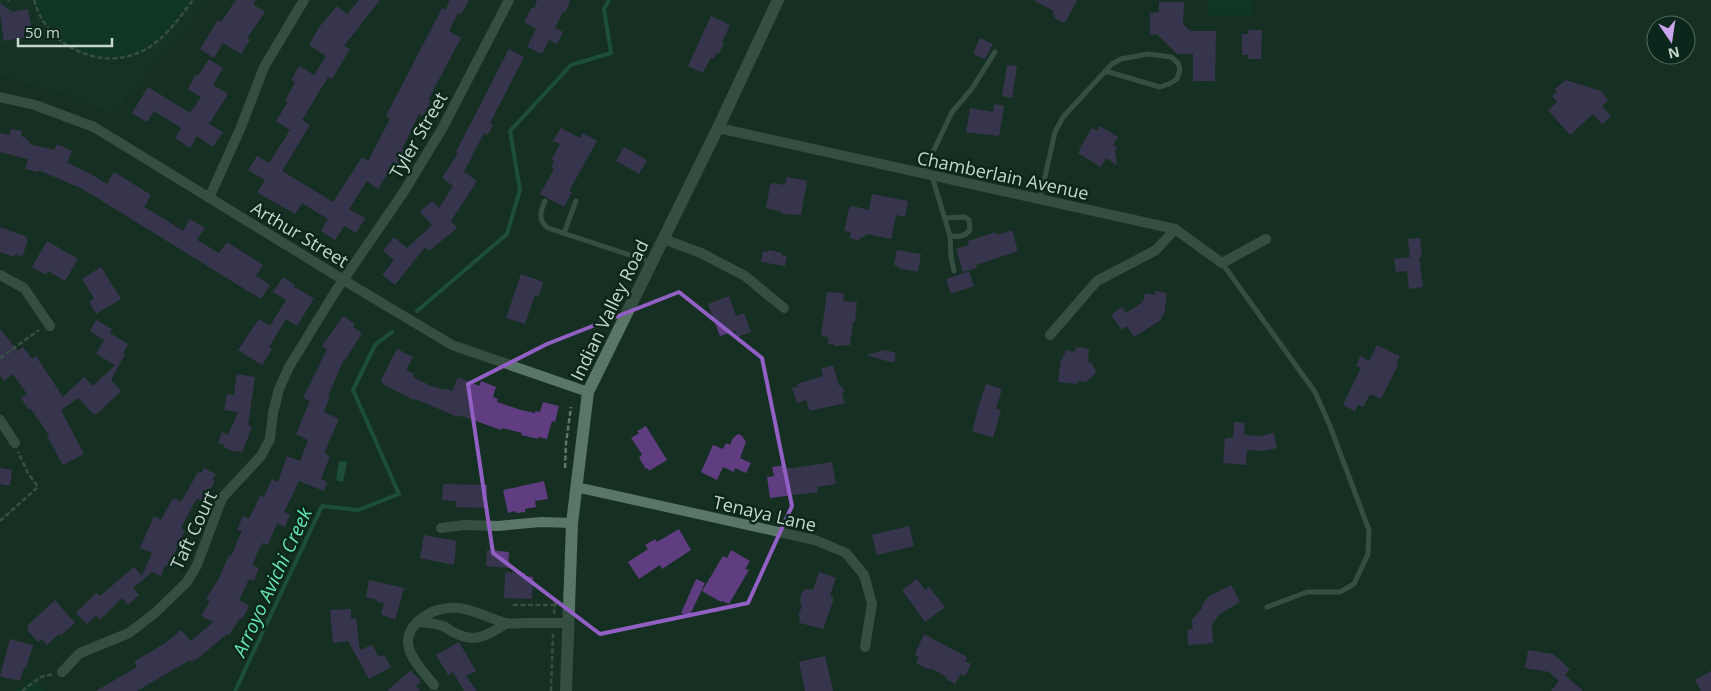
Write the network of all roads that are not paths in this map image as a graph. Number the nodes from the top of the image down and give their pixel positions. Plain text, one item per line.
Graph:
1 (304, 0) edge
2 (509, 0) edge
3 (778, 0) edge
4 (995, 52) dead end
5 (1104, 71) junction
6 (0, 97) edge
7 (718, 128) junction
8 (927, 174) junction
9 (209, 198) junction
10 (1040, 199) junction
11 (545, 201) dead end
12 (576, 201) dead end
13 (945, 218) junction
14 (1175, 229) junction
15 (564, 233) junction
16 (950, 236) junction
17 (1266, 238) dead end
18 (663, 239) junction
19 (651, 262) junction
20 (1222, 262) junction
21 (954, 271) dead end
22 (0, 275) edge
23 (344, 280) junction
24 (784, 308) dead end
25 (49, 325) road end
26 (1050, 335) dead end
27 (588, 392) junction
28 (0, 420) edge
29 (15, 443) dead end
30 (576, 487) junction
31 (572, 523) junction
32 (442, 528) dead end
33 (1268, 608) dead end
34 (417, 622) junction
35 (508, 623) junction
36 (568, 624) junction
37 (865, 647) dead end
38 (62, 672) road end
39 (434, 685) dead end
40 (566, 691) edge

1 - 9 street
2 - 23 street, Tyler Street
3 - 7 street, Indian Valley Road
4 - 8 lane
5 - 5 lane
5 - 10 lane
6 - 9 street, Arthur Street
7 - 8 street, Chamberlain Avenue
7 - 18 street, Indian Valley Road
8 - 10 street, Chamberlain Avenue
8 - 13 lane
9 - 23 street, Arthur Street
10 - 14 street, Chamberlain Avenue
11 - 15 lane
12 - 15 lane
13 - 16 lane
13 - 16 lane
14 - 20 street, Chamberlain Avenue
14 - 26 street
15 - 19 lane
16 - 21 lane
17 - 20 street
18 - 19 street, Indian Valley Road
18 - 24 street
19 - 27 street, Indian Valley Road
20 - 33 lane
22 - 25 street
23 - 27 street, Arthur Street
23 - 38 street, Taft Court
27 - 30 street, Indian Valley Road
28 - 29 street
30 - 31 street, Indian Valley Road
30 - 37 street, Tenaya Lane
31 - 32 street
31 - 36 street, Indian Valley Road
34 - 35 street
34 - 35 street
34 - 39 street
35 - 36 street
36 - 40 street, Indian Valley Road

